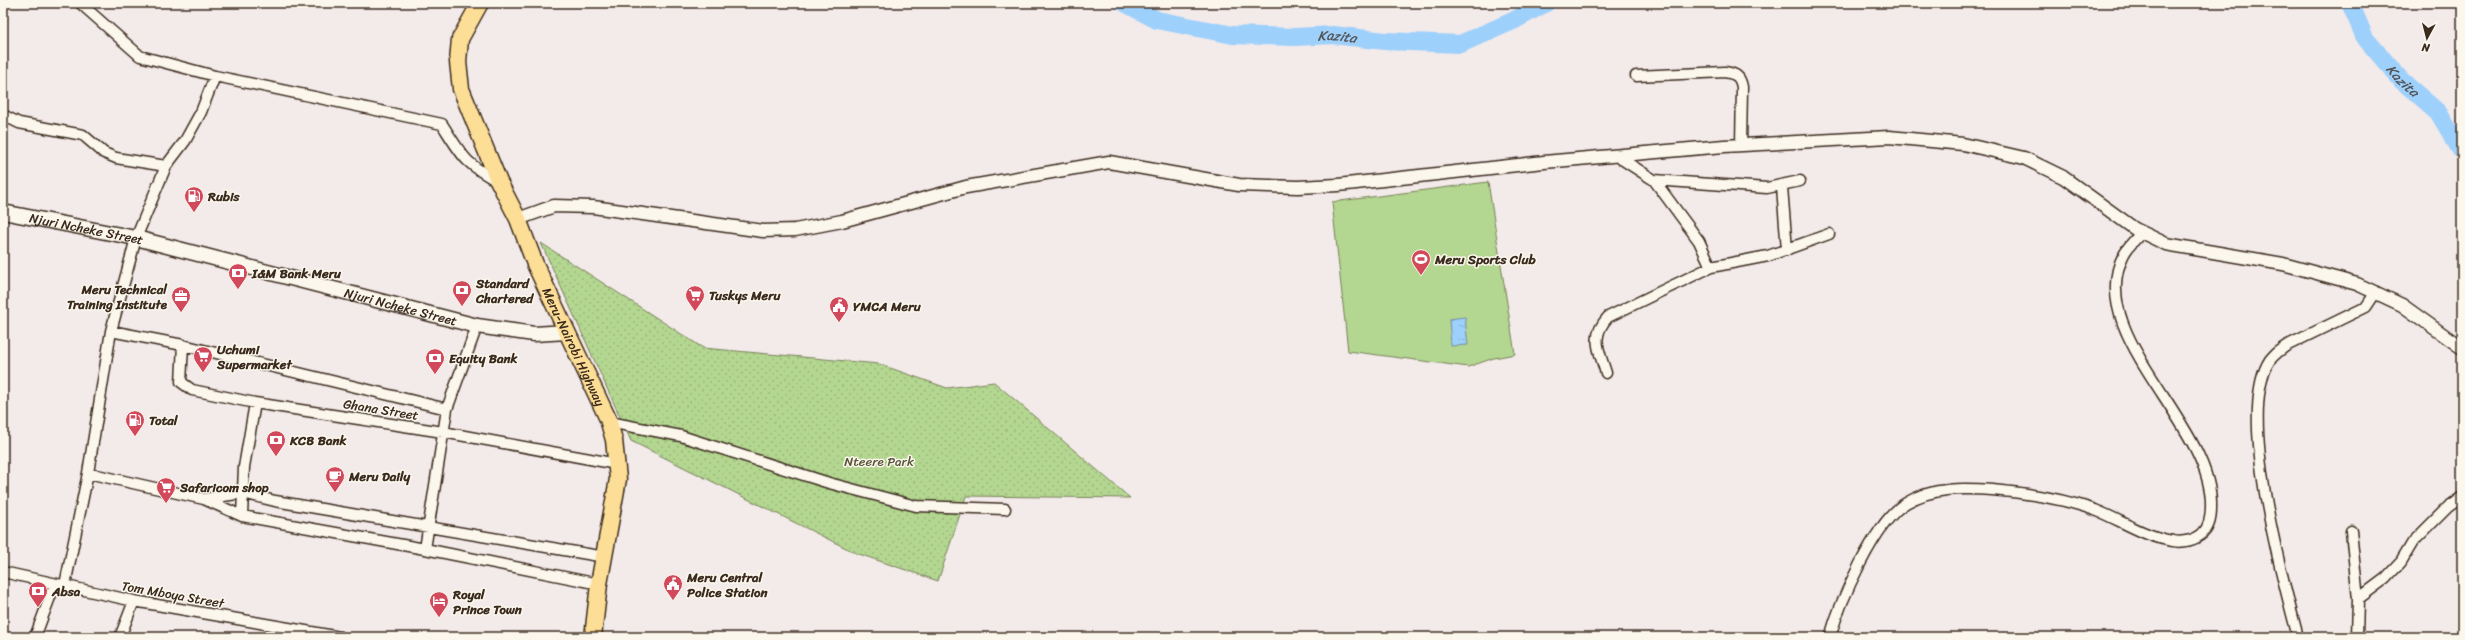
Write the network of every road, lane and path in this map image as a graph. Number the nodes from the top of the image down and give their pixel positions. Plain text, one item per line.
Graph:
1 (80, 3) edge
2 (480, 3) edge
3 (215, 76) junction
4 (1636, 76) dead end
5 (3, 115) edge
6 (1741, 145) junction
7 (1617, 156) junction
8 (166, 166) junction
9 (1654, 180) junction
10 (1800, 181) dead end
11 (499, 182) junction
12 (1782, 186) junction
13 (3, 212) edge
14 (518, 219) junction
15 (2142, 232) junction
16 (1829, 234) dead end
17 (136, 238) junction
18 (1787, 250) junction
19 (1711, 267) junction
20 (2376, 292) junction
21 (477, 326) junction
22 (111, 331) junction
23 (567, 332) junction
24 (183, 345) junction
25 (2462, 348) edge
26 (1606, 373) dead end
27 (255, 403) junction
28 (448, 409) junction
29 (609, 422) junction
30 (443, 432) junction
31 (617, 464) junction
32 (88, 473) junction
33 (243, 493) junction
34 (2462, 497) edge
35 (204, 499) junction
36 (1005, 509) dead end
37 (242, 516) junction
38 (429, 526) junction
39 (2351, 531) dead end
40 (425, 549) junction
41 (605, 558) junction
42 (3, 572) edge
43 (60, 584) junction
44 (599, 584) junction
45 (2358, 599) junction
46 (134, 601) junction
47 (35, 637) edge
48 (120, 637) edge
49 (340, 637) edge
50 (593, 637) edge
51 (1830, 637) edge
52 (2298, 637) edge
53 (2357, 637) edge

1 - 3 street
2 - 11 highway, Meru-Nairobi Highway
3 - 8 street
3 - 11 street
4 - 6 street
5 - 8 street
6 - 7 street
6 - 15 street
7 - 9 street
7 - 14 street
8 - 17 street
9 - 12 street
9 - 19 street
10 - 12 street
11 - 14 highway, Meru-Nairobi Highway
12 - 18 street
13 - 17 main road, Njuri Ncheke Street
14 - 23 highway, Meru-Nairobi Highway
15 - 20 street
15 - 51 street
16 - 18 street
17 - 21 main road, Njuri Ncheke Street
17 - 22 street
18 - 19 street
19 - 26 street
20 - 25 street
20 - 52 street
21 - 23 main road, Njuri Ncheke Street
21 - 28 street
22 - 24 street
22 - 32 street
23 - 29 highway, Meru-Nairobi Highway
24 - 27 street, Ghana Street
24 - 28 street
27 - 30 street, Ghana Street
27 - 33 street
28 - 30 street
29 - 31 highway, Meru-Nairobi Highway
29 - 36 street
30 - 31 street, Ghana Street
30 - 38 street
31 - 41 highway, Meru-Nairobi Highway
32 - 35 street
32 - 43 street
33 - 35 street
33 - 37 street
33 - 38 street
34 - 45 street
35 - 37 street
37 - 40 street
38 - 40 street
38 - 41 street
39 - 45 street
40 - 44 street
41 - 44 highway, Meru-Nairobi Highway
42 - 43 street, Tom Mboya Street
43 - 46 street, Tom Mboya Street
43 - 47 street
44 - 50 highway, Meru-Nairobi Highway
45 - 53 street
46 - 48 street
46 - 49 street, Tom Mboya Street

